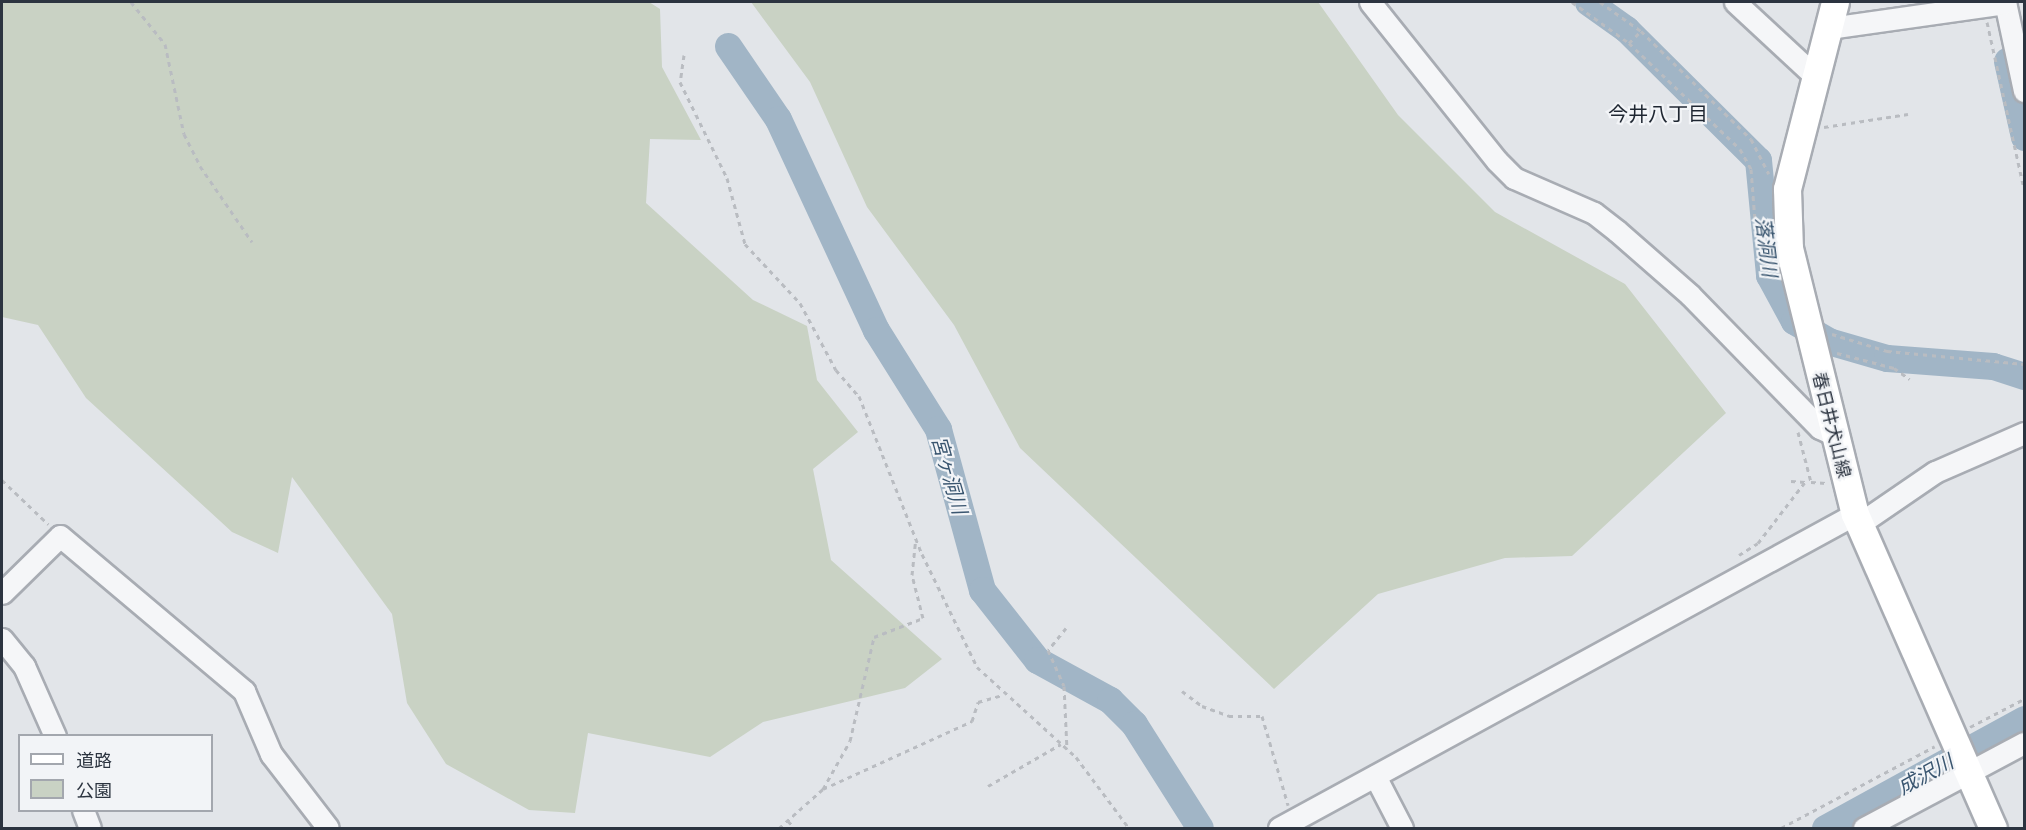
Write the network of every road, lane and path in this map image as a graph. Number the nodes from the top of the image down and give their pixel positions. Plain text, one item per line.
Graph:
1 (131, 2) edge
2 (1370, 2) edge
3 (1572, 2) edge
4 (1600, 2) edge
5 (1735, 2) edge
6 (1835, 2) edge
7 (2005, 2) edge
8 (1984, 9) junction
9 (1830, 28) junction
10 (1640, 32) junction
11 (1629, 43) junction
12 (684, 55) dead end
13 (1815, 76) junction
14 (2025, 91) edge
15 (1908, 114) dead end
16 (1802, 127) junction
17 (1769, 179) dead end
18 (2025, 189) edge
19 (1755, 221) dead end
20 (252, 243) dead end
21 (1811, 338) junction
22 (2025, 364) edge
23 (1910, 380) dead end
24 (1790, 398) junction
25 (2025, 433) edge
26 (1833, 434) junction
27 (2, 480) edge
28 (1791, 481) dead end
29 (1805, 482) junction
30 (1810, 482) junction
31 (1845, 484) junction
32 (1857, 519) junction
33 (60, 536) junction
34 (916, 539) junction
35 (1724, 585) junction
36 (2, 593) edge
37 (1066, 628) dead end
38 (2, 639) edge
39 (1182, 691) dead end
40 (1004, 695) junction
41 (2025, 699) edge
42 (55, 734) edge
43 (1952, 737) junction
44 (2025, 743) edge
45 (1061, 744) junction
46 (1067, 749) junction
47 (1969, 773) junction
48 (1375, 776) junction
49 (988, 786) dead end
50 (823, 789) junction
51 (84, 812) edge
52 (788, 820) junction
53 (1285, 825) edge
54 (90, 828) edge
55 (328, 828) edge
56 (779, 828) edge
57 (795, 828) edge
58 (1129, 828) edge
59 (1402, 828) edge
60 (1781, 828) edge
61 (1864, 828) edge
62 (1993, 828) edge

1 - 20 path
2 - 24 street
3 - 11 path
4 - 10 path
5 - 13 street
6 - 9 main road, 春日井犬山線
7 - 8 street
7 - 14 street
8 - 9 street
8 - 18 path
9 - 13 main road, 春日井犬山線
10 - 11 path
10 - 17 path
11 - 19 path
12 - 34 path
13 - 16 main road, 春日井犬山線
15 - 16 path
16 - 21 main road, 春日井犬山線
21 - 22 path
21 - 23 path
21 - 26 main road, 春日井犬山線
24 - 26 street
24 - 30 path
25 - 32 street
26 - 31 main road, 春日井犬山線
27 - 33 path
28 - 29 path
29 - 30 path
29 - 35 path
30 - 31 path
31 - 32 main road, 春日井犬山線
32 - 35 street
32 - 43 main road, 春日井犬山線
33 - 36 street
33 - 55 street
34 - 40 path
34 - 50 path
35 - 48 street
37 - 46 path
38 - 42 street
39 - 53 path
40 - 45 path
40 - 50 path
41 - 43 path
43 - 47 main road, 春日井犬山線
43 - 60 path
44 - 47 street
45 - 46 path
45 - 49 path
46 - 58 path
47 - 61 street
47 - 62 main road, 春日井犬山線
48 - 53 street
48 - 59 street
50 - 52 path
51 - 54 street
52 - 56 path
52 - 57 path

